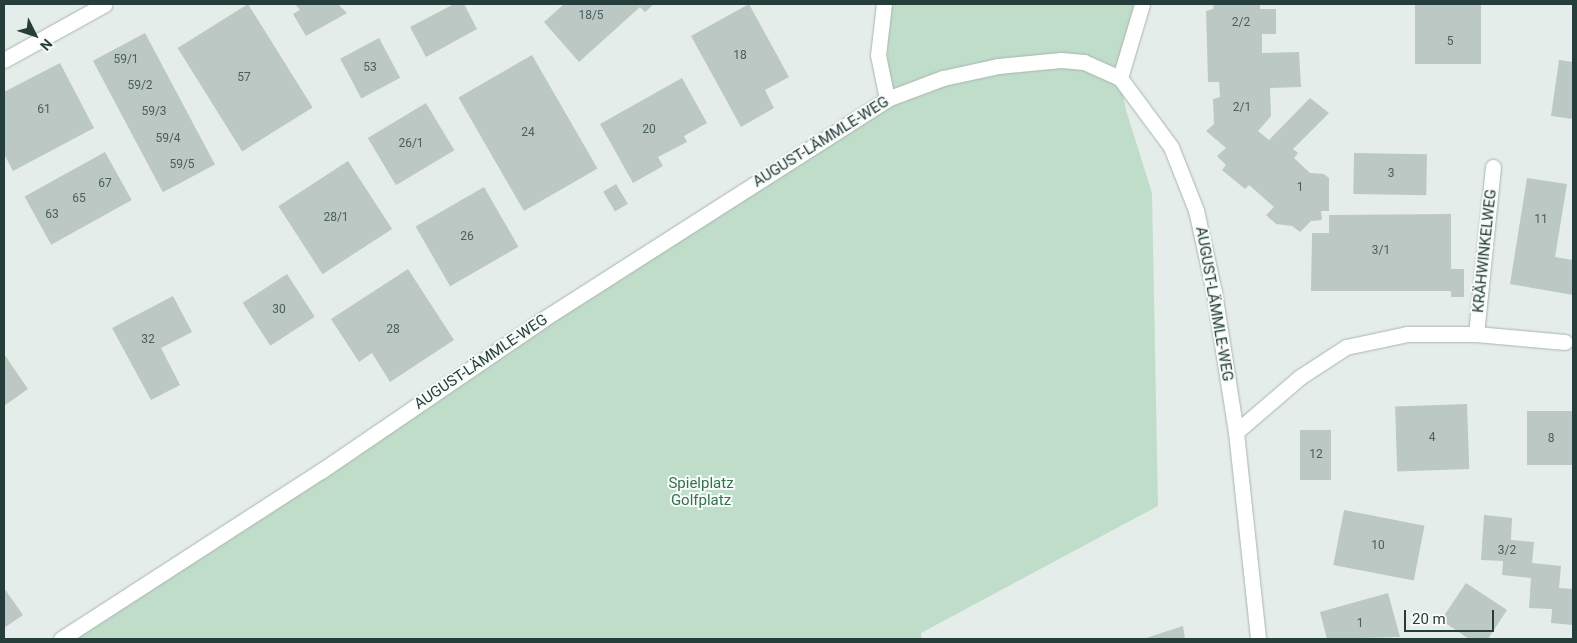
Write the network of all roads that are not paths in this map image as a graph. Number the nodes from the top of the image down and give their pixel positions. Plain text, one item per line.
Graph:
1 (105, 4) edge
2 (884, 4) edge
3 (1142, 4) edge
4 (4, 60) edge
5 (1120, 78) junction
6 (888, 99) junction
7 (1493, 168) dead end
8 (1476, 334) junction
9 (1565, 342) dead end
10 (1236, 432) junction
11 (61, 639) edge
12 (1258, 639) edge

1 - 4 street
2 - 6 street
3 - 5 street
5 - 6 street, AUGUST-LÄMMLE-WEG
5 - 10 street, AUGUST-LÄMMLE-WEG
6 - 11 street, AUGUST-LÄMMLE-WEG
7 - 8 street, KRÄHWINKELWEG
8 - 9 street, KRÄHWINKELWEG
8 - 10 street, KRÄHWINKELWEG
10 - 12 street, AUGUST-LÄMMLE-WEG

